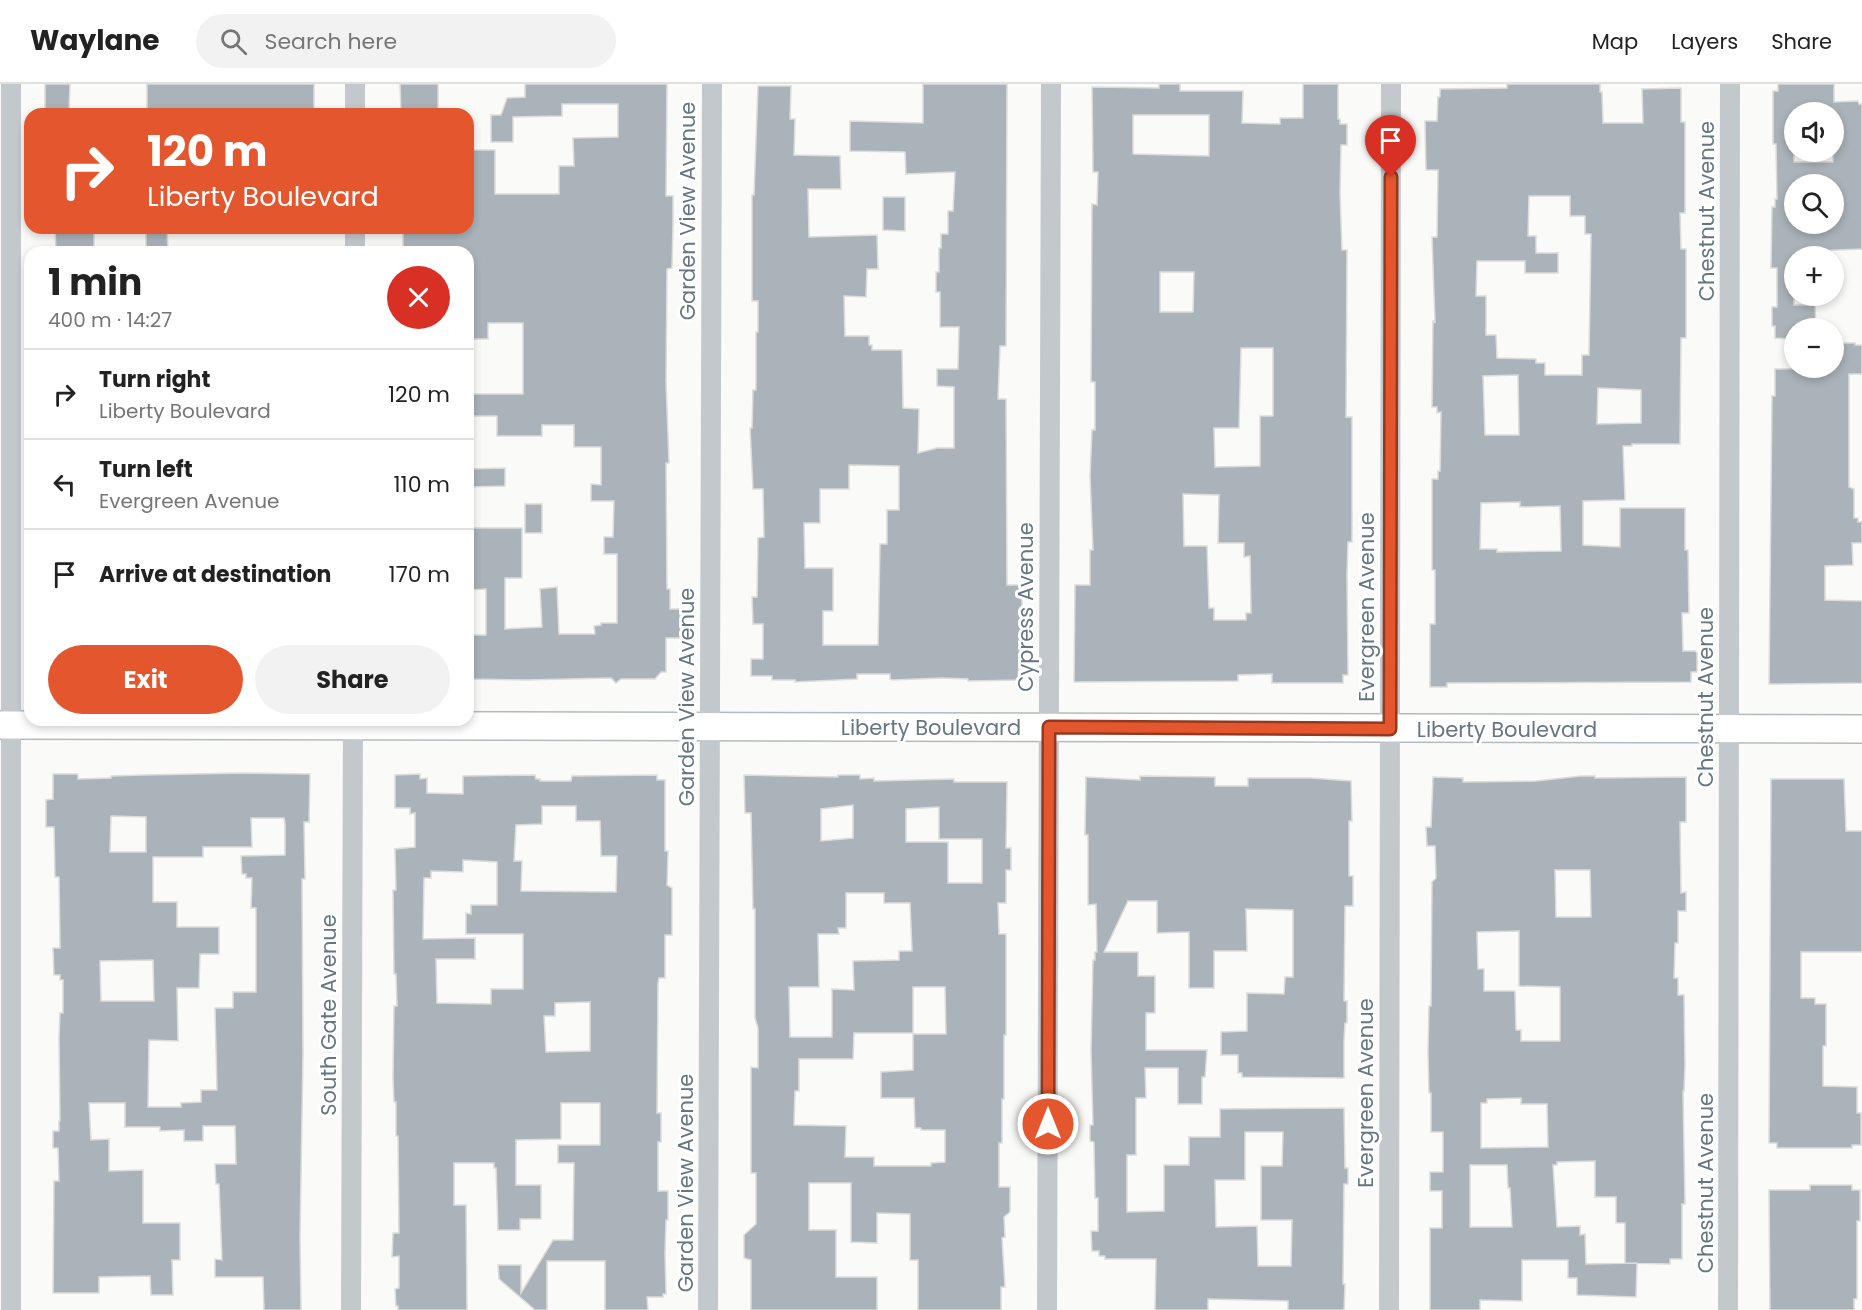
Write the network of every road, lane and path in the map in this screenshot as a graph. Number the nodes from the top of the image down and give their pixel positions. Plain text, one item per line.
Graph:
1 (11, 84) edge
2 (355, 84) edge
3 (712, 84) edge
4 (1051, 84) edge
5 (1391, 84) edge
6 (1730, 84) edge
7 (355, 108) edge
8 (14, 431) edge
9 (474, 724) edge
10 (6, 725) edge
11 (24, 725) edge
12 (353, 726) edge
13 (710, 726) junction
14 (1049, 727) junction
15 (1390, 729) junction
16 (1729, 729) junction
17 (1862, 729) edge
18 (11, 1310) edge
19 (351, 1310) edge
20 (708, 1310) edge
21 (1047, 1310) edge
22 (1389, 1310) edge
23 (1728, 1310) edge

1 - 8 street
2 - 7 street
3 - 13 street, Garden View Avenue
4 - 14 street, Cypress Avenue
5 - 15 street, Evergreen Avenue
6 - 16 street, Chestnut Avenue
8 - 10 street
9 - 13 street, Liberty Boulevard
10 - 11 street, Liberty Boulevard
10 - 18 street
12 - 19 street, South Gate Avenue
13 - 14 street, Liberty Boulevard
13 - 20 street, Garden View Avenue
14 - 15 street, Liberty Boulevard
14 - 21 street, Cypress Avenue
15 - 16 street, Liberty Boulevard
15 - 22 street, Evergreen Avenue
16 - 17 street, Liberty Boulevard
16 - 23 street, Chestnut Avenue

